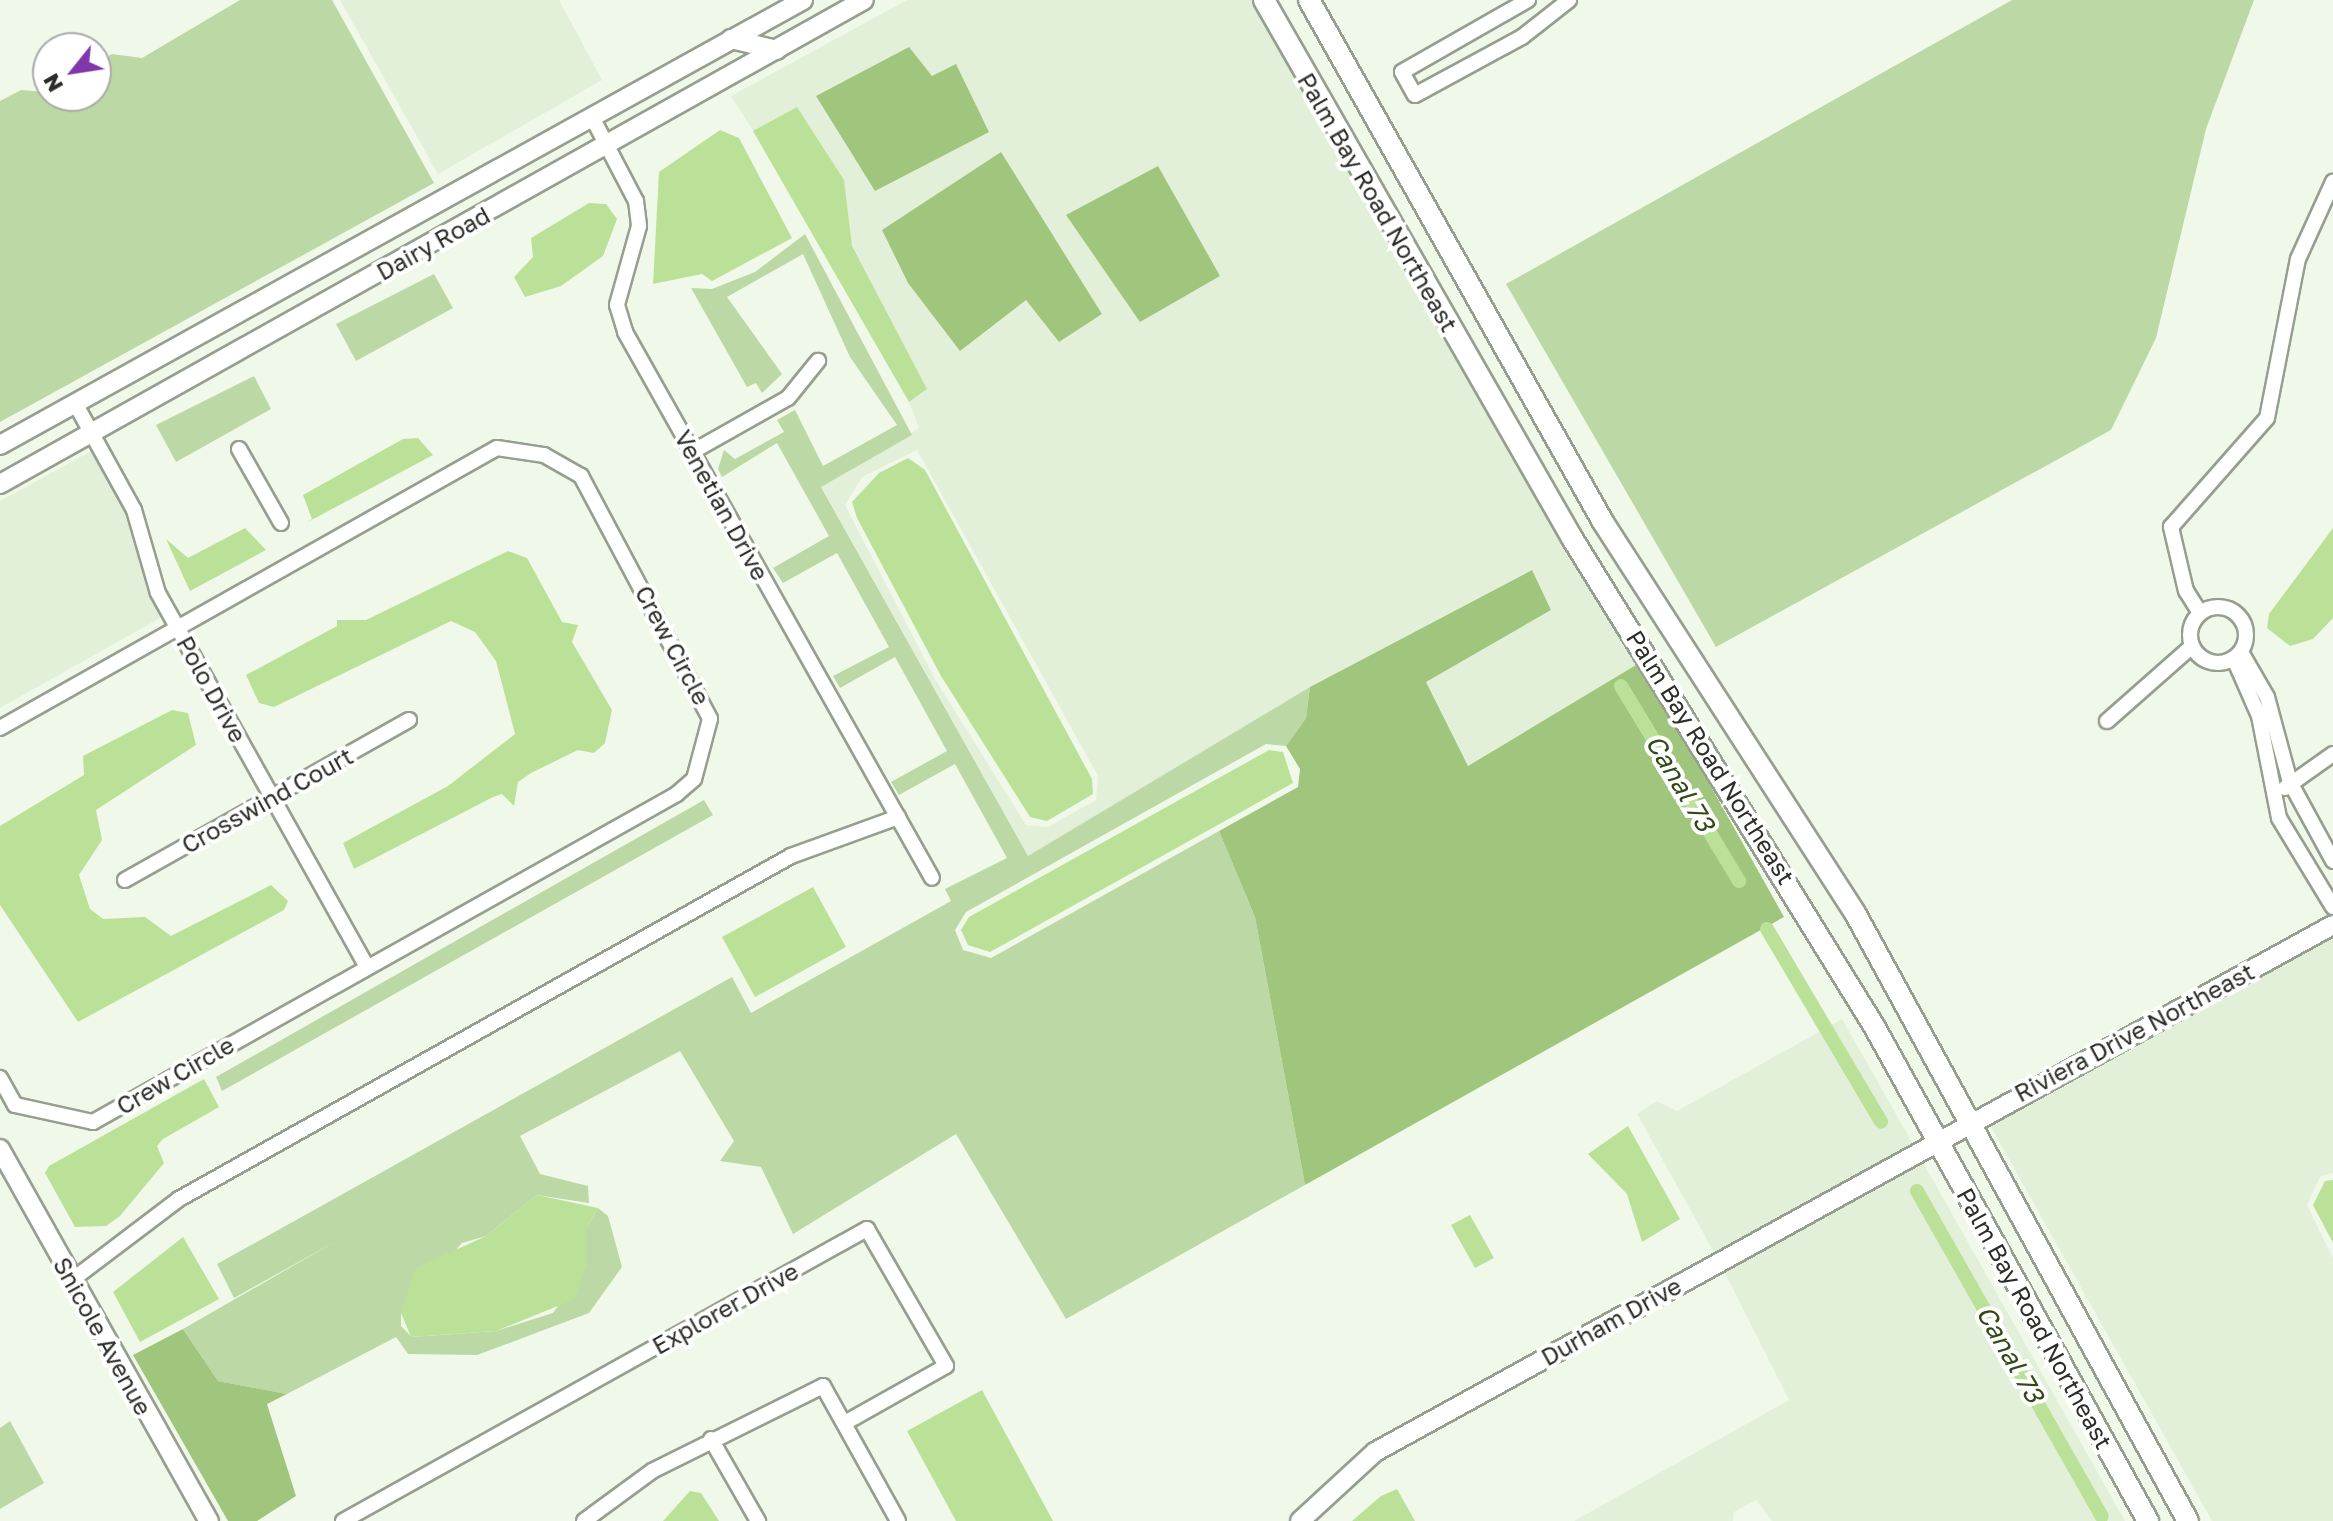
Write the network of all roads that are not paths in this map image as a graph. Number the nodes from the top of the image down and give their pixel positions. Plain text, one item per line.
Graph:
1 (803, 0) edge
2 (864, 0) edge
3 (1264, 0) edge
4 (1309, 0) edge
5 (1528, 0) edge
6 (1569, 0) edge
7 (762, 23) junction
8 (808, 32) junction
9 (731, 39) junction
10 (777, 50) junction
11 (592, 117) junction
12 (609, 145) junction
13 (2333, 182) edge
14 (818, 361) dead end
15 (75, 403) junction
16 (93, 432) junction
17 (0, 445) edge
18 (239, 449) dead end
19 (692, 452) junction
20 (0, 484) edge
21 (1603, 522) junction
22 (281, 523) dead end
23 (1572, 538) junction
24 (2200, 613) junction
25 (178, 629) junction
26 (2192, 646) junction
27 (2238, 655) junction
28 (409, 720) dead end
29 (2107, 721) dead end
30 (0, 728) edge
31 (2333, 754) edge
32 (2290, 782) junction
33 (272, 797) junction
34 (2277, 798) junction
35 (898, 817) junction
36 (2333, 861) edge
37 (932, 878) dead end
38 (125, 880) dead end
39 (2333, 907) edge
40 (2333, 925) edge
41 (367, 967) junction
42 (0, 1078) edge
43 (1970, 1121) junction
44 (1935, 1140) junction
45 (0, 1149) edge
46 (72, 1280) junction
47 (845, 1423) junction
48 (711, 1439) junction
49 (2133, 1494) junction
50 (2186, 1518) edge
51 (209, 1521) edge
52 (343, 1521) edge
53 (584, 1521) edge
54 (758, 1521) edge
55 (898, 1521) edge
56 (1300, 1521) edge
57 (2148, 1521) edge

1 - 7 street, Dairy Road
2 - 8 street, Dairy Road
3 - 23 main road, Palm Bay Road Northeast
4 - 21 main road, Palm Bay Road Northeast
5 - 6 street
7 - 8 street
7 - 9 street, Dairy Road
8 - 10 street, Dairy Road
9 - 10 street
9 - 11 street, Dairy Road
10 - 12 street, Dairy Road
11 - 12 street, Venetian Drive
11 - 15 street, Dairy Road
12 - 16 street, Dairy Road
12 - 19 street, Venetian Drive
13 - 24 street
14 - 19 street
15 - 16 street, Polo Drive
15 - 17 street, Dairy Road
16 - 20 street, Dairy Road
16 - 25 street, Polo Drive
18 - 22 street
19 - 35 street, Venetian Drive
21 - 23 main road
21 - 43 main road, Palm Bay Road Northeast
23 - 44 main road, Palm Bay Road Northeast
24 - 26 street
24 - 27 street
25 - 30 street, Crew Circle
25 - 33 street, Polo Drive
25 - 41 street, Crew Circle
26 - 27 street
26 - 29 street
27 - 32 street
27 - 34 street
28 - 33 street, Crosswind Court
31 - 32 street
32 - 34 street
32 - 36 street
33 - 38 street, Crosswind Court
33 - 41 street, Polo Drive
34 - 39 street
35 - 37 street, Venetian Drive
35 - 46 street
40 - 43 street, Riviera Drive Northeast
41 - 42 street, Crew Circle
43 - 44 street, Riviera Drive Northeast
43 - 50 main road, Palm Bay Road Northeast
44 - 49 main road, Palm Bay Road Northeast
44 - 56 street, Durham Drive
45 - 46 street, Snicole Avenue
46 - 51 street, Snicole Avenue
47 - 48 street
47 - 52 street, Explorer Drive
47 - 55 street
48 - 53 street
48 - 54 street
49 - 50 main road
49 - 57 main road, Palm Bay Road Northeast

